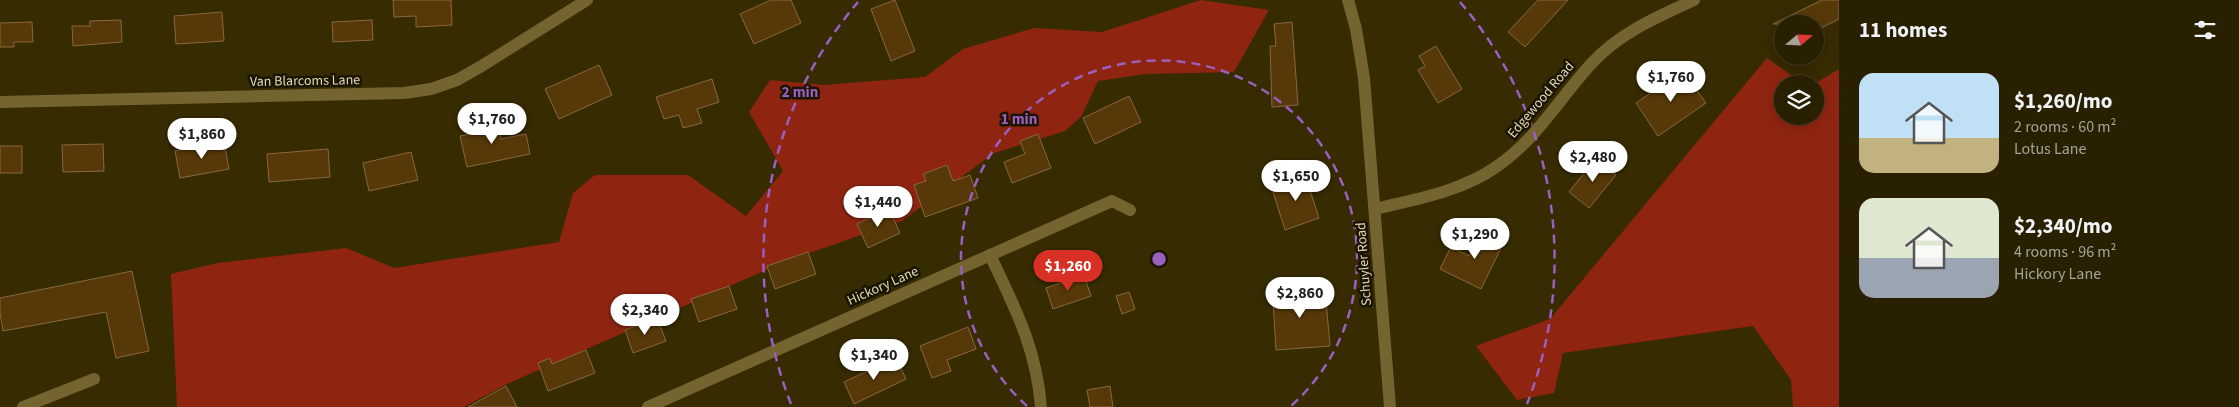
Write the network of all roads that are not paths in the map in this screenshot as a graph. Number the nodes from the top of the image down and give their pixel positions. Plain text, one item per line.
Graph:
1 (587, 0) edge
2 (1348, 0) edge
3 (1694, 0) edge
4 (0, 102) edge
5 (1375, 209) junction
6 (1130, 210) dead end
7 (990, 255) junction
8 (94, 379) dead end
9 (23, 407) edge
10 (648, 407) edge
11 (1041, 407) edge
12 (1390, 407) edge

1 - 4 street, Van Blarcoms Lane
2 - 5 street, Schuyler Road
3 - 5 street, Edgewood Road
5 - 12 street, Schuyler Road
6 - 7 street, Hickory Lane
7 - 10 street, Hickory Lane
7 - 11 street
8 - 9 street

